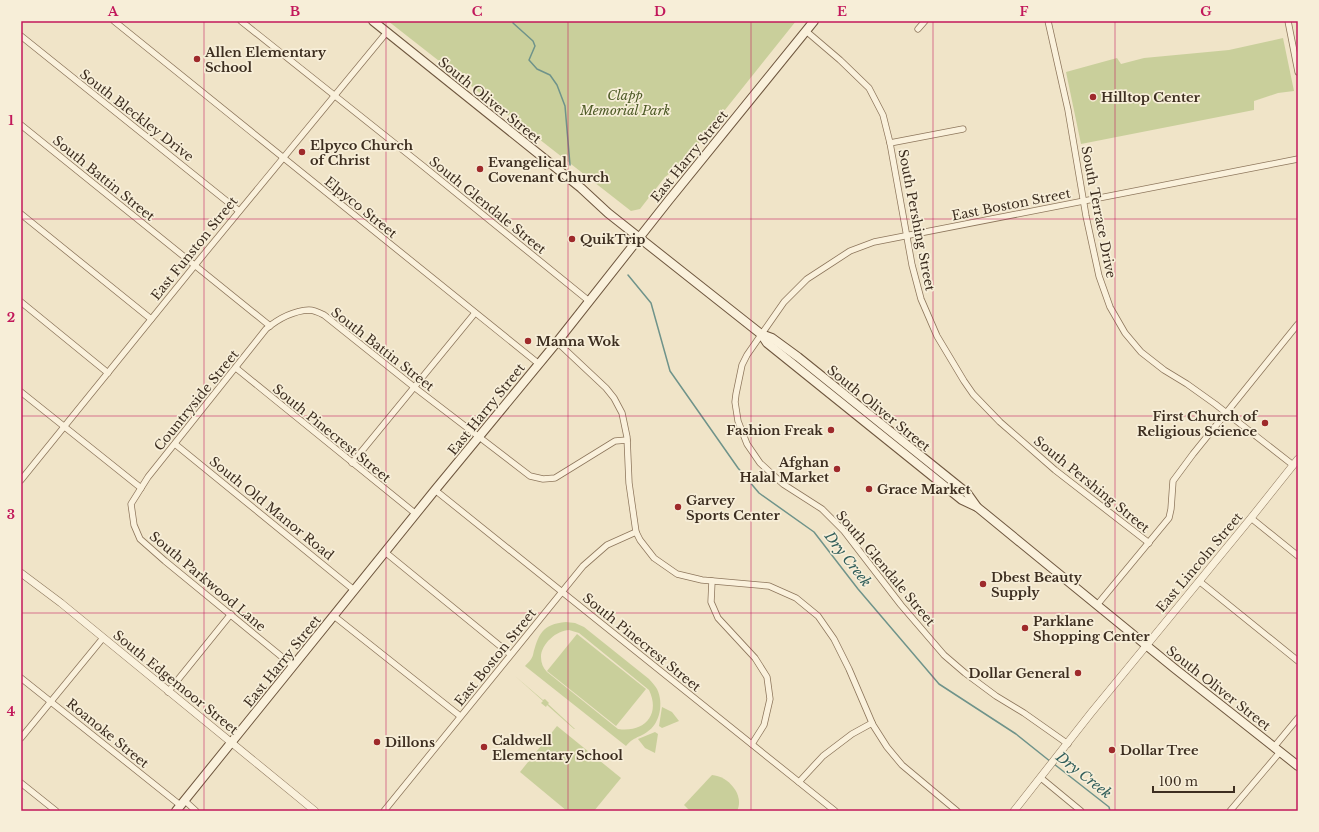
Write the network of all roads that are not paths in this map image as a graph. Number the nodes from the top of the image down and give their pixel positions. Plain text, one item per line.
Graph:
1 (114, 21) edge
2 (242, 21) edge
3 (373, 21) edge
4 (814, 21) edge
5 (925, 21) edge
6 (1048, 21) edge
7 (1288, 21) edge
8 (918, 30) dead end
9 (806, 31) junction
10 (387, 32) junction
11 (21, 36) edge
12 (1298, 72) edge
13 (334, 96) junction
14 (21, 125) edge
15 (963, 129) dead end
16 (890, 143) junction
17 (283, 158) junction
18 (1298, 160) edge
19 (1084, 202) junction
20 (239, 211) junction
21 (21, 214) edge
22 (907, 235) junction
23 (640, 238) junction
24 (195, 265) junction
25 (590, 301) junction
26 (21, 302) edge
27 (475, 313) junction
28 (151, 319) junction
29 (1298, 324) edge
30 (270, 326) junction
31 (761, 334) junction
32 (557, 342) junction
33 (539, 364) junction
34 (236, 368) junction
35 (108, 373) junction
36 (414, 388) junction
37 (21, 392) edge
38 (1226, 413) junction
39 (64, 427) junction
40 (479, 436) junction
41 (627, 440) junction
42 (175, 444) junction
43 (1298, 459) edge
44 (352, 463) junction
45 (1293, 465) junction
46 (21, 480) edge
47 (141, 488) junction
48 (435, 490) junction
49 (416, 514) junction
50 (1251, 518) junction
51 (636, 532) junction
52 (1149, 543) junction
53 (385, 552) junction
54 (1298, 556) edge
55 (21, 573) edge
56 (712, 581) junction
57 (1199, 581) junction
58 (354, 590) junction
59 (562, 592) junction
60 (1097, 605) junction
61 (230, 614) junction
62 (334, 616) junction
63 (103, 638) junction
64 (1146, 645) junction
65 (510, 654) junction
66 (1298, 661) edge
67 (293, 666) junction
68 (21, 678) edge
69 (168, 692) junction
70 (51, 702) junction
71 (460, 716) junction
72 (1298, 718) edge
73 (872, 723) junction
74 (21, 738) edge
75 (231, 743) junction
76 (752, 744) junction
77 (1068, 744) junction
78 (1277, 749) junction
79 (1298, 766) edge
80 (1041, 778) junction
81 (799, 782) junction
82 (21, 783) edge
83 (180, 806) edge
84 (56, 811) edge
85 (196, 811) edge
86 (314, 811) edge
87 (384, 811) edge
88 (835, 811) edge
89 (957, 811) edge
90 (1014, 811) edge
91 (1081, 811) edge
92 (1230, 811) edge

1 - 17 street, Elpyco Street
2 - 13 street, South Glendale Street
3 - 10 main road, South Oliver Street
4 - 9 main road, East Harry Street
5 - 8 street
6 - 19 street, South Terrace Drive
7 - 12 street
9 - 16 street, South Pershing Street
9 - 23 main road, East Harry Street
10 - 13 street, East Funston Street
10 - 23 main road, South Oliver Street
11 - 20 street, South Bleckley Drive
13 - 17 street, East Funston Street
13 - 25 street, South Glendale Street
14 - 24 street, South Battin Street
15 - 16 street
16 - 22 street, South Pershing Street
17 - 20 street, East Funston Street
17 - 27 street, Elpyco Street
18 - 19 street, East Boston Street
19 - 22 street, East Boston Street
19 - 38 street, South Terrace Drive
20 - 24 street, East Funston Street
21 - 28 street
22 - 31 street, East Boston Street
22 - 52 street, South Pershing Street
23 - 25 main road, East Harry Street
23 - 31 main road, South Oliver Street
24 - 28 street, East Funston Street
24 - 30 street, South Battin Street
25 - 32 main road, East Harry Street
26 - 35 street
27 - 33 street, Elpyco Street
27 - 36 street
28 - 35 street, East Funston Street
29 - 38 street
30 - 34 street, Countryside Street
30 - 36 street, South Battin Street
31 - 60 main road, South Oliver Street
31 - 77 street, South Glendale Street
32 - 33 main road, East Harry Street
32 - 41 street
33 - 40 main road, East Harry Street
34 - 42 street, Countryside Street
34 - 44 street, South Pinecrest Street
35 - 39 street, East Funston Street
36 - 40 street, South Battin Street
36 - 44 street
37 - 39 street
38 - 45 street, South Terrace Drive
38 - 52 street
39 - 46 street, East Funston Street
39 - 47 street
40 - 41 street, South Battin Street
40 - 48 main road, East Harry Street
41 - 51 street
42 - 47 street, Countryside Street
42 - 58 street, South Old Manor Road
43 - 45 street, East Lincoln Street
44 - 49 street, South Pinecrest Street
45 - 50 street, East Lincoln Street
47 - 61 street, South Parkwood Lane
48 - 49 main road, East Harry Street
48 - 59 street, South Pinecrest Street
49 - 53 main road, East Harry Street
50 - 54 street
50 - 57 street, East Lincoln Street
51 - 56 street
51 - 59 street, East Boston Street
52 - 60 street
53 - 58 main road, East Harry Street
53 - 65 street
55 - 63 street, South Edgemoor Street
56 - 73 street
56 - 76 street
57 - 64 street, East Lincoln Street
57 - 66 street
58 - 62 main road, East Harry Street
59 - 65 street, East Boston Street
59 - 76 street, South Pinecrest Street
60 - 64 main road, South Oliver Street
61 - 67 street, South Parkwood Lane
61 - 69 street
62 - 67 main road, East Harry Street
62 - 71 street
63 - 69 street, South Edgemoor Street
63 - 70 street
64 - 77 street, East Lincoln Street
64 - 78 main road, South Oliver Street
65 - 71 street, East Boston Street
67 - 75 main road, East Harry Street
68 - 70 street, Roanoke Street
69 - 75 street, South Edgemoor Street
70 - 74 street
70 - 83 street, Roanoke Street
71 - 87 street, East Boston Street
72 - 78 street
73 - 81 street
73 - 89 street
75 - 83 main road, East Harry Street
75 - 86 street, South Edgemoor Street
76 - 81 street, South Pinecrest Street
77 - 80 street, East Lincoln Street
78 - 79 main road, South Oliver Street
78 - 92 street
80 - 90 street, East Lincoln Street
80 - 91 street
81 - 88 street, South Pinecrest Street
82 - 84 street
83 - 85 street, Roanoke Street

